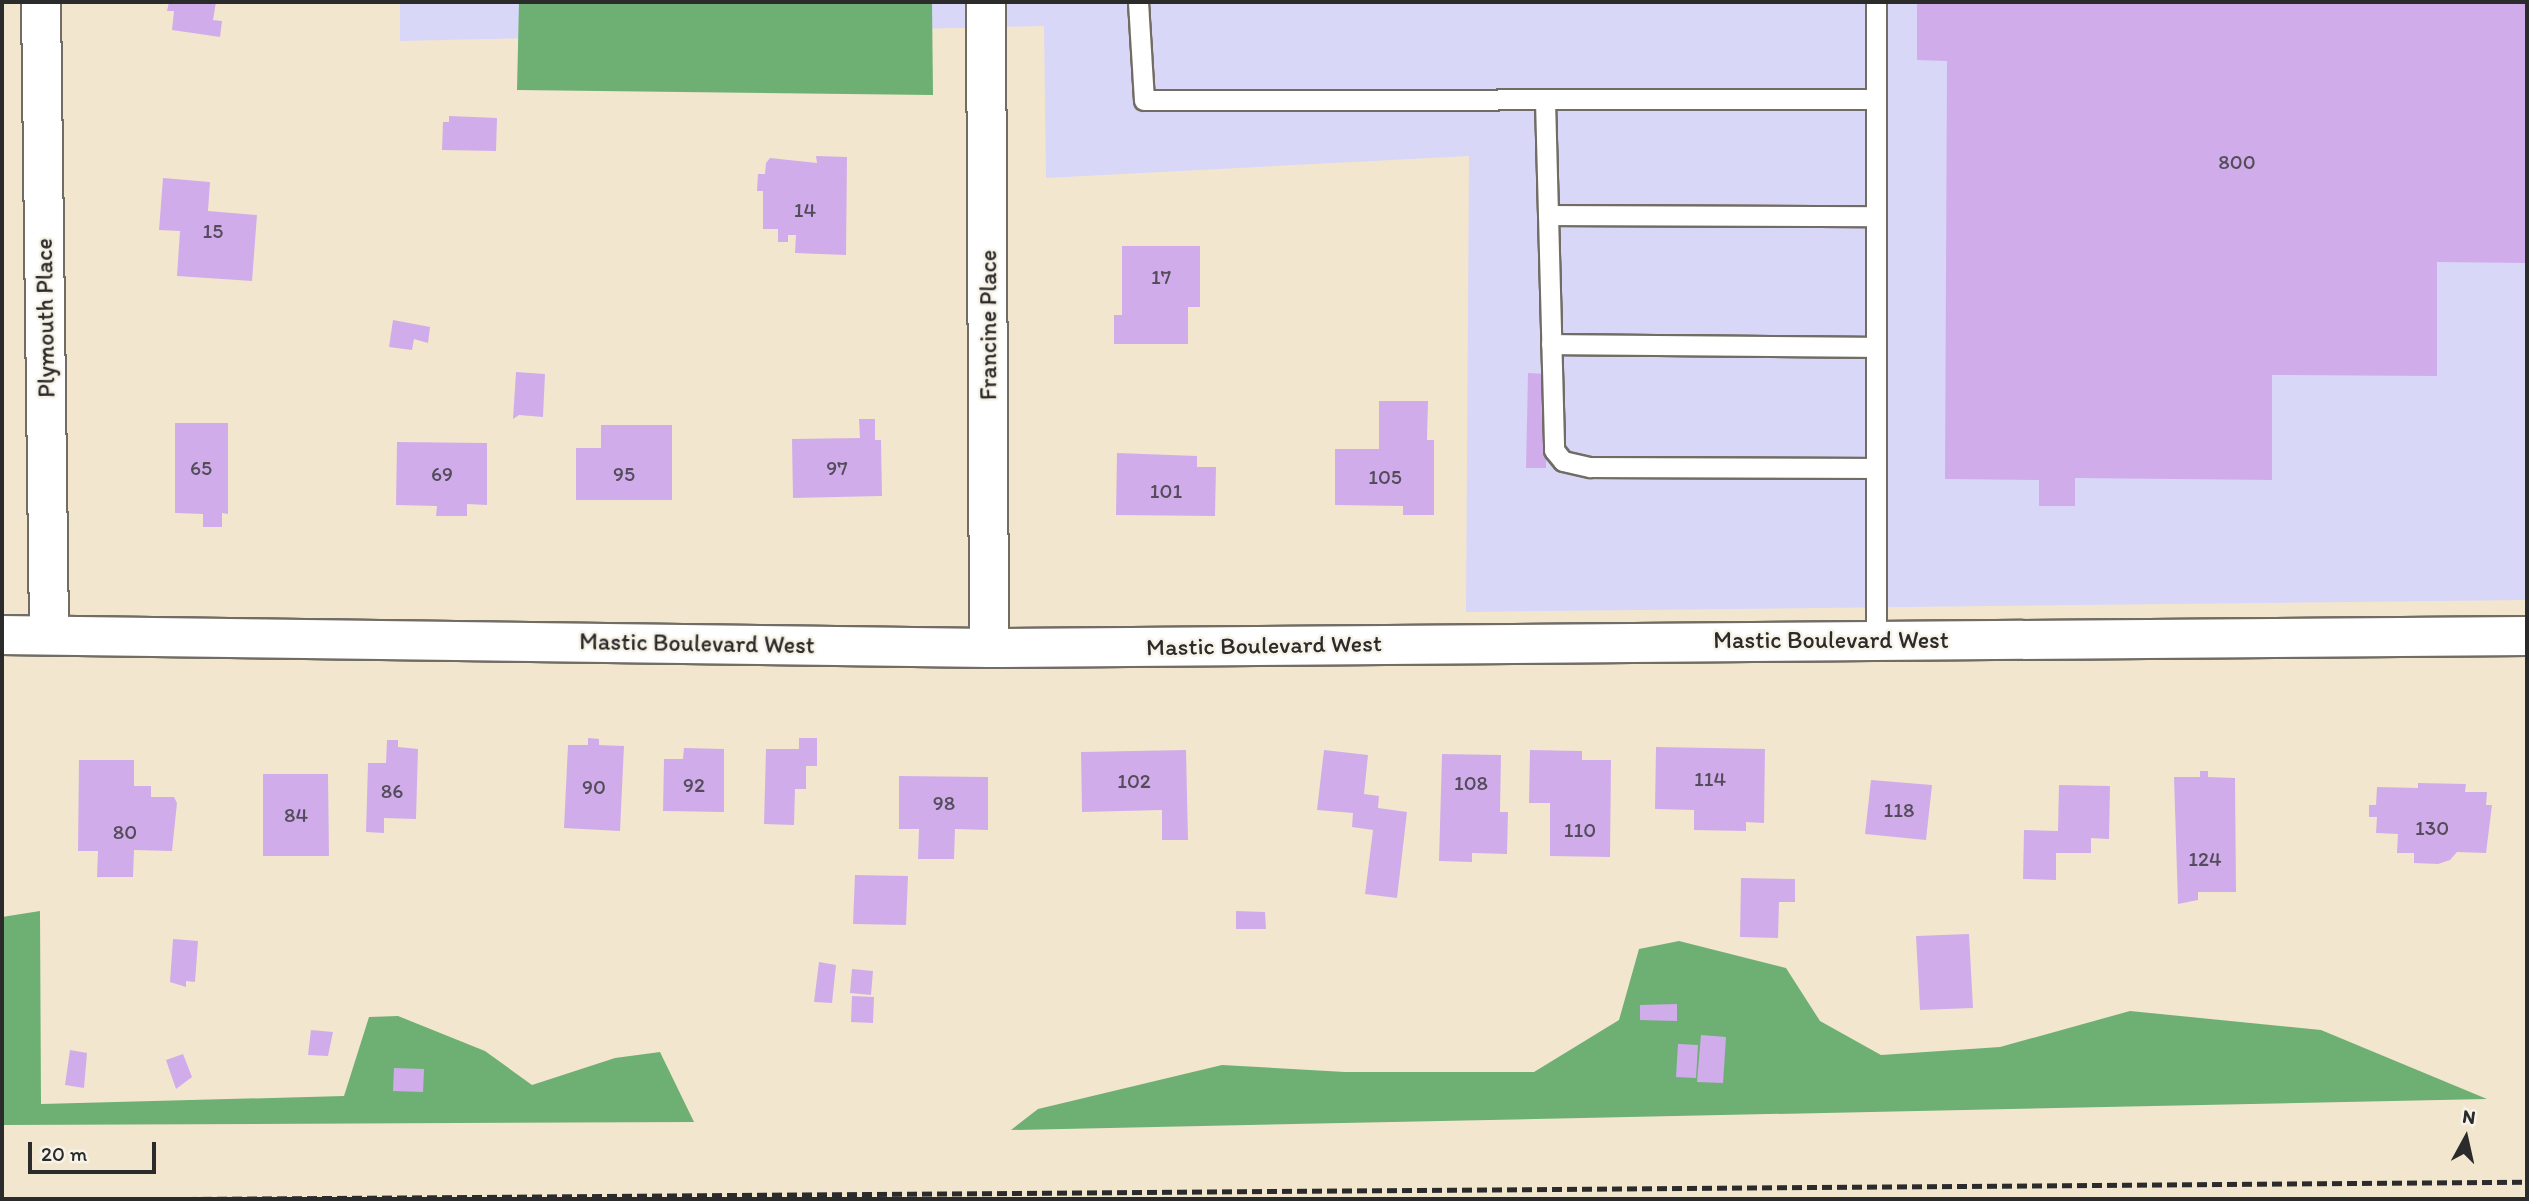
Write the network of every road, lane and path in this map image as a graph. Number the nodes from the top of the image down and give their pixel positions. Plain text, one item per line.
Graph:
1 (41, 2) edge
2 (986, 2) edge
3 (1138, 2) edge
4 (1876, 2) edge
5 (1876, 99) junction
6 (1545, 100) junction
7 (1548, 215) junction
8 (1876, 216) junction
9 (1551, 344) junction
10 (1876, 346) junction
11 (1876, 468) junction
12 (49, 634) junction
13 (2, 635) edge
14 (2527, 636) edge
15 (1876, 640) junction
16 (989, 648) junction

1 - 12 street, Plymouth Place
2 - 16 street, Francine Place
3 - 6 lane
4 - 5 lane
5 - 6 lane
5 - 8 lane
6 - 7 lane
7 - 8 lane
7 - 9 lane
8 - 10 lane
9 - 10 lane
9 - 11 lane
10 - 11 lane
11 - 15 lane
12 - 13 street, Mastic Boulevard West
12 - 16 street, Mastic Boulevard West
14 - 15 street, Mastic Boulevard West
15 - 16 street, Mastic Boulevard West

